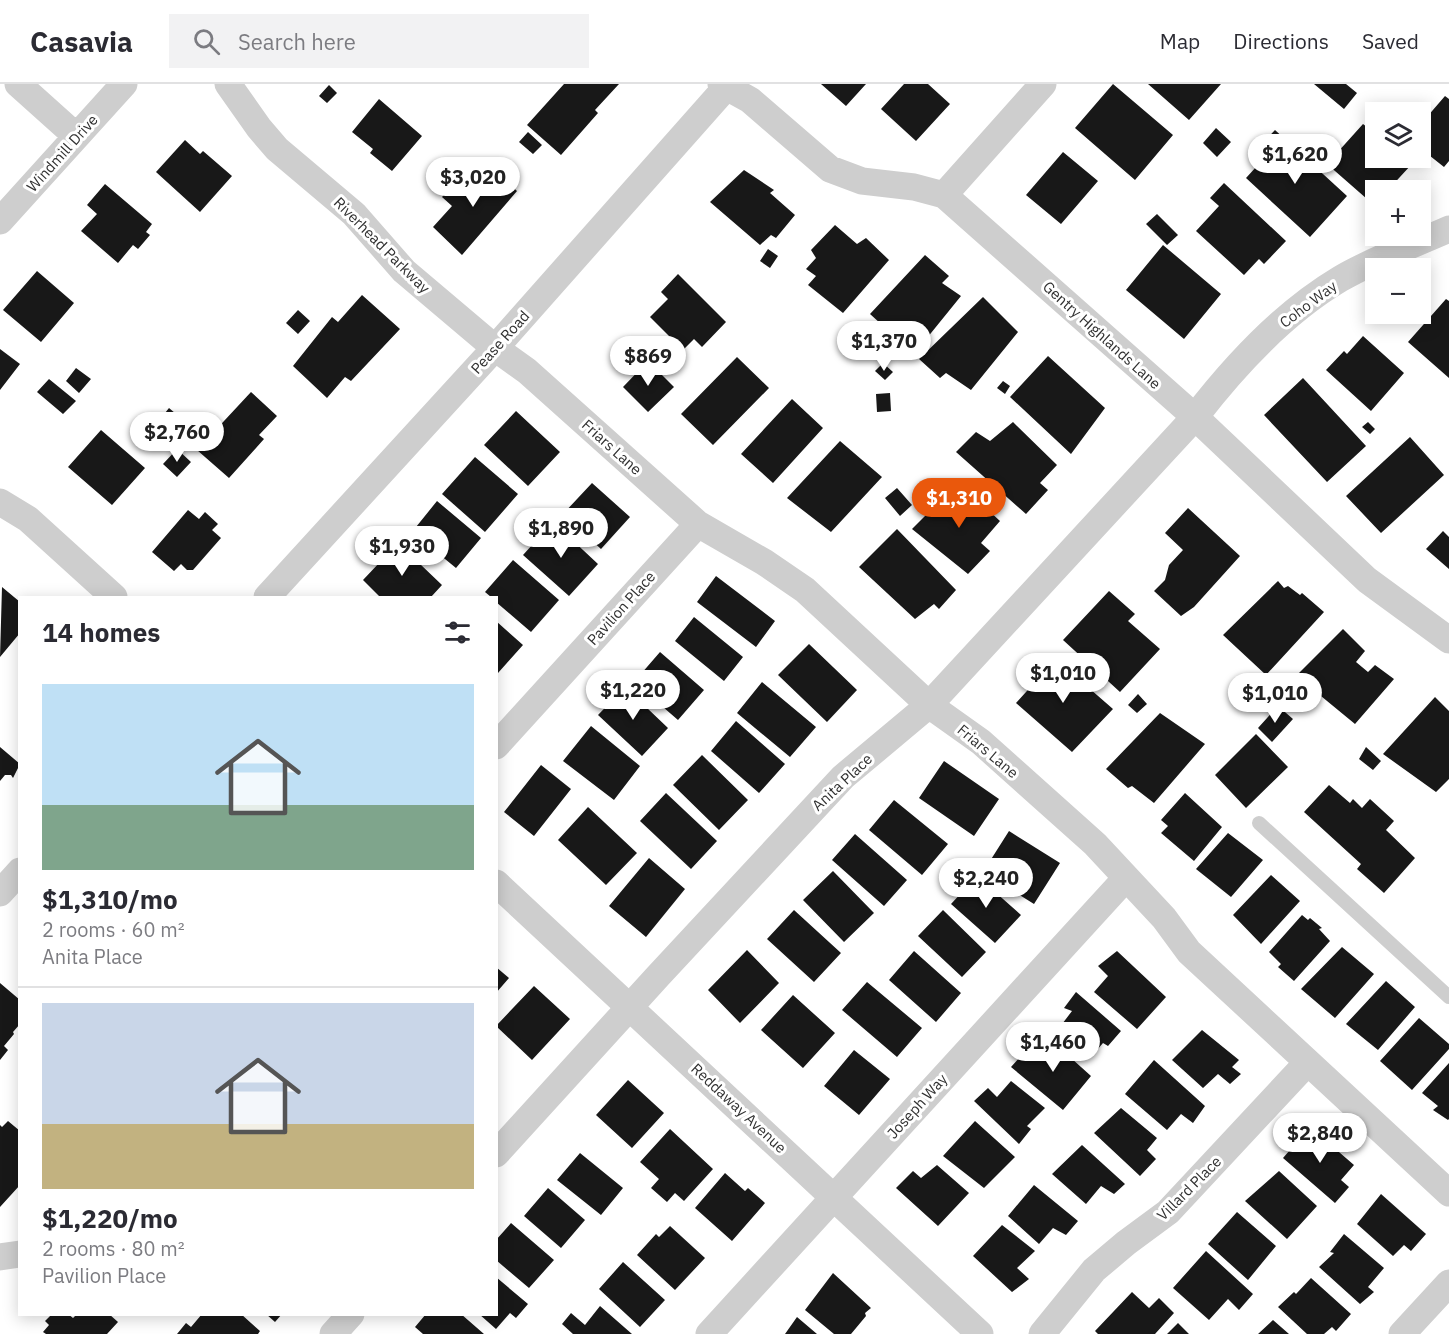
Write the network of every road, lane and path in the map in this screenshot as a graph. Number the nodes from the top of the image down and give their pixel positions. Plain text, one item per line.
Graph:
1 (18, 84) edge
2 (124, 84) edge
3 (228, 84) edge
4 (1042, 84) edge
5 (725, 85) edge
6 (76, 136) junction
7 (944, 195) junction
8 (0, 221) edge
9 (1449, 229) edge
10 (495, 348) junction
11 (1195, 417) junction
12 (0, 502) edge
13 (698, 524) junction
14 (113, 596) edge
15 (268, 596) edge
16 (1449, 639) edge
17 (929, 705) junction
18 (498, 744) edge
19 (1259, 823) dead end
20 (18, 873) edge
21 (1126, 878) junction
22 (498, 885) edge
23 (0, 893) edge
24 (1449, 997) edge
25 (630, 1007) junction
26 (1307, 1063) junction
27 (498, 1152) edge
28 (1449, 1193) edge
29 (834, 1196) junction
30 (18, 1254) edge
31 (0, 1257) edge
32 (1449, 1283) edge
33 (349, 1316) edge
34 (333, 1334) edge
35 (709, 1334) edge
36 (981, 1334) edge
37 (1042, 1334) edge
38 (1402, 1334) edge

1 - 6 street
2 - 6 street, Windmill Drive
3 - 10 street, Riverhead Parkway
4 - 7 street
5 - 7 street, Gentry Highlands Lane
5 - 10 street, Pease Road
6 - 8 street, Windmill Drive
7 - 11 street, Gentry Highlands Lane
9 - 11 street, Coho Way
10 - 13 street, Friars Lane
10 - 15 street, Pease Road
11 - 16 street, Gentry Highlands Lane
11 - 17 street, Anita Place
12 - 14 street
13 - 17 street, Friars Lane
13 - 18 street, Pavilion Place
17 - 21 street, Friars Lane
17 - 25 street, Anita Place
19 - 24 lane
20 - 23 street
21 - 26 street, Friars Lane
21 - 29 street, Joseph Way
22 - 25 street, Reddaway Avenue
25 - 27 street, Anita Place
25 - 29 street, Reddaway Avenue
26 - 28 street, Friars Lane
26 - 37 street, Villard Place
29 - 35 street, Joseph Way
29 - 36 street, Reddaway Avenue
30 - 31 street
32 - 38 street
33 - 34 street

